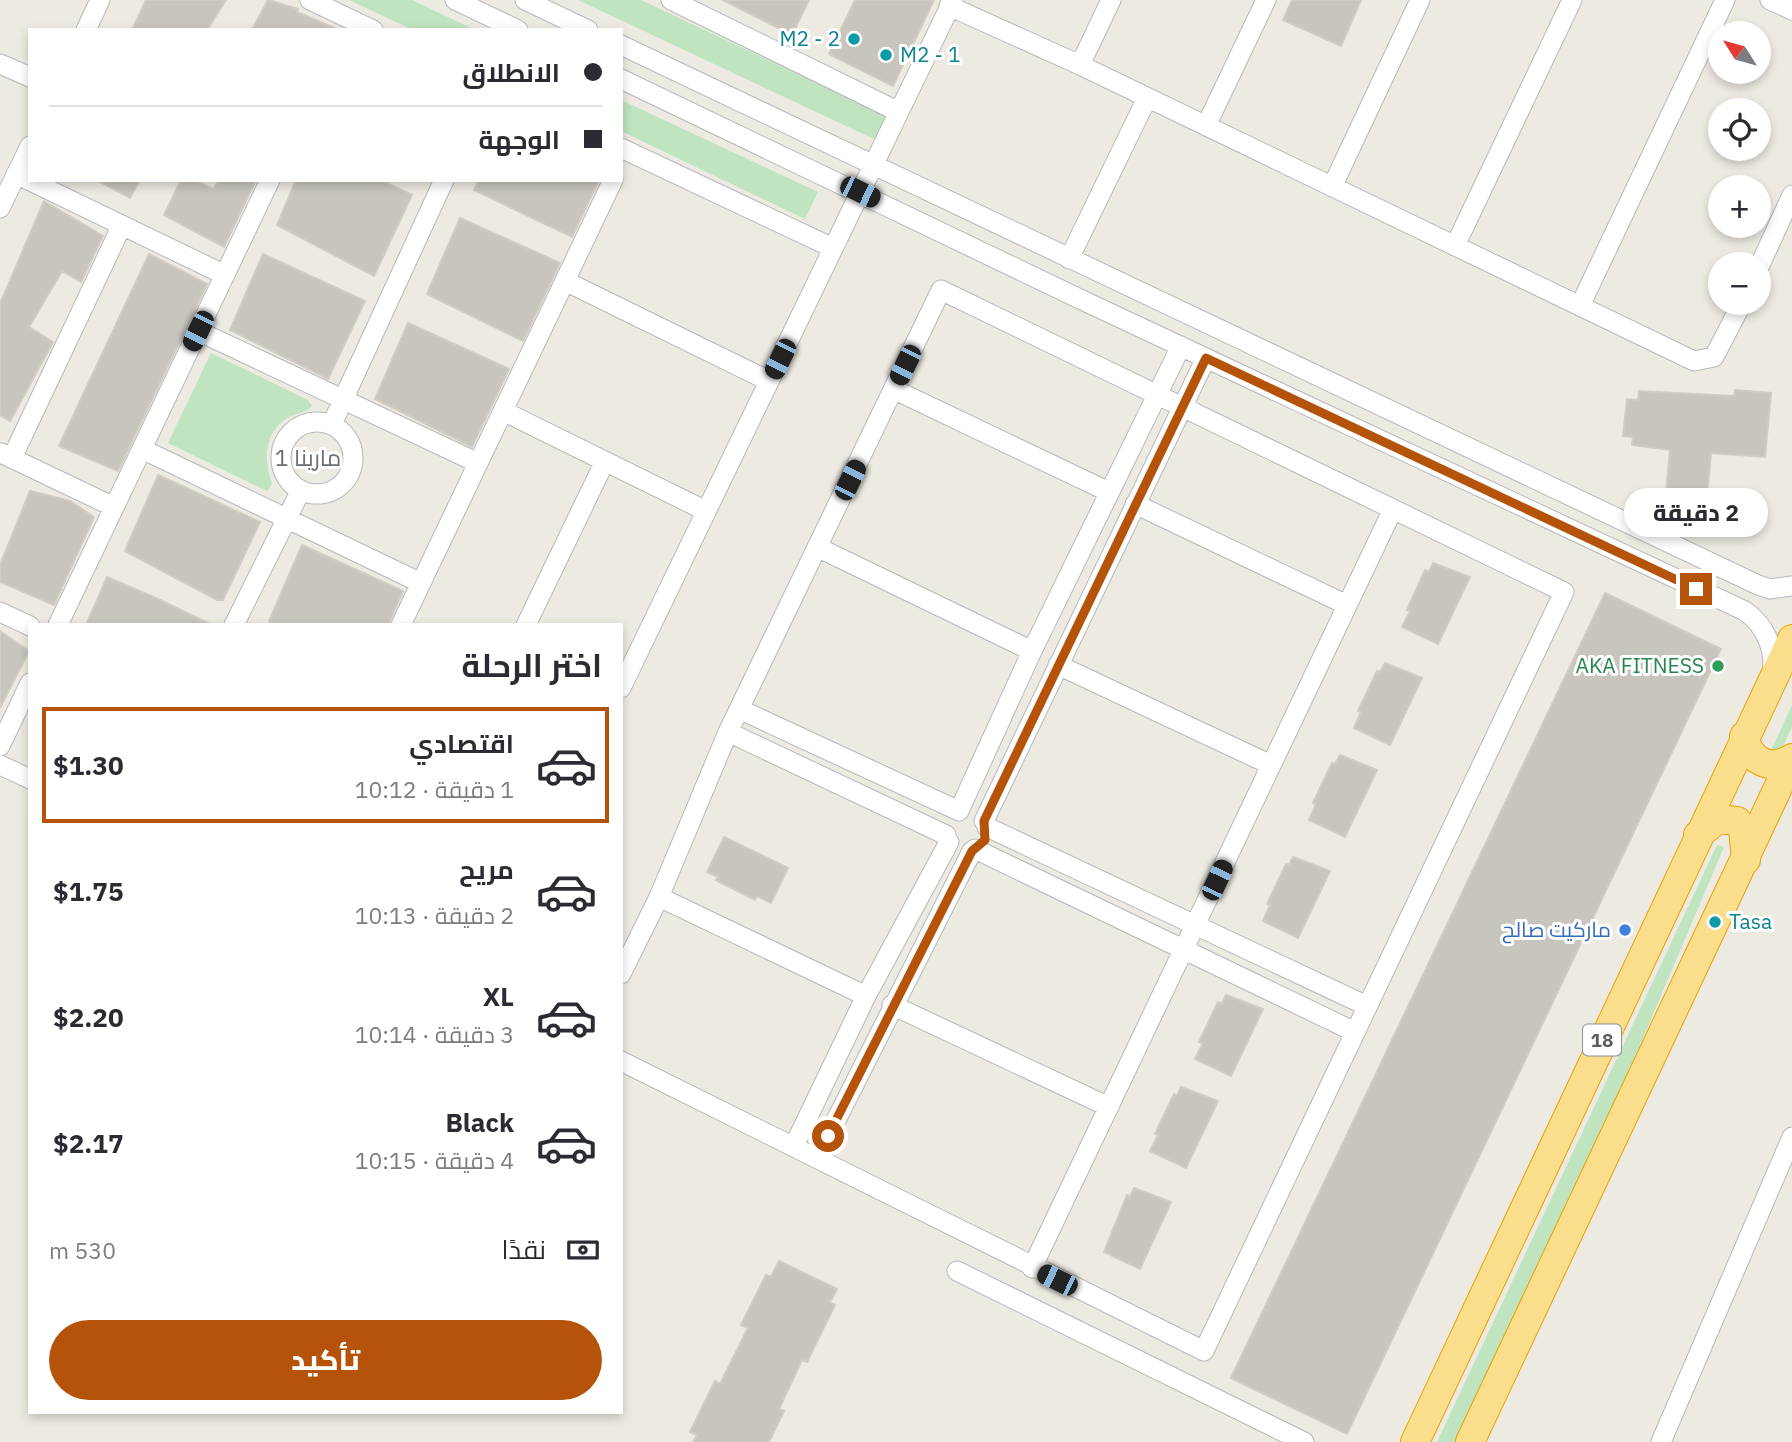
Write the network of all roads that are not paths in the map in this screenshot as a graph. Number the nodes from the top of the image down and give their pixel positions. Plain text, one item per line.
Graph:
1 (100, 0) edge
2 (310, 0) edge
3 (455, 0) edge
4 (525, 0) edge
5 (671, 0) edge
6 (1111, 0) edge
7 (1266, 0) edge
8 (1420, 0) edge
9 (1572, 0) edge
10 (1725, 0) edge
11 (1770, 0) edge
12 (951, 3) edge
13 (699, 6) edge
14 (1792, 10) edge
15 (345, 24) edge
16 (87, 28) edge
17 (364, 28) edge
18 (513, 28) edge
19 (584, 28) edge
20 (623, 47) edge
21 (0, 64) edge
22 (1080, 65) junction
23 (28, 77) edge
24 (623, 80) edge
25 (1147, 98) junction
26 (899, 112) junction
27 (1206, 126) junction
28 (28, 150) edge
29 (623, 154) edge
30 (873, 165) junction
31 (16, 174) junction
32 (28, 180) edge
33 (32, 182) edge
34 (269, 182) edge
35 (443, 182) edge
36 (612, 182) edge
37 (1332, 187) junction
38 (860, 192) junction
39 (1792, 195) edge
40 (0, 208) edge
41 (121, 225) junction
42 (1455, 246) junction
43 (833, 248) junction
44 (1766, 252) edge
45 (1069, 259) junction
46 (1094, 271) junction
47 (225, 275) junction
48 (565, 281) junction
49 (1082, 300) junction
50 (1580, 306) junction
51 (1736, 315) edge
52 (198, 331) junction
53 (1181, 346) junction
54 (1206, 358) junction
55 (769, 381) junction
56 (893, 389) junction
57 (1156, 397) junction
58 (343, 401) junction
59 (1181, 409) junction
60 (503, 411) junction
61 (332, 424) junction
62 (142, 449) junction
63 (6, 455) edge
64 (606, 461) junction
65 (478, 463) junction
66 (301, 490) junction
67 (1110, 492) junction
68 (1135, 504) junction
69 (114, 508) junction
70 (1393, 509) junction
71 (706, 511) junction
72 (287, 519) junction
73 (1085, 543) junction
74 (817, 547) junction
75 (1110, 555) junction
76 (421, 583) junction
77 (1792, 586) edge
78 (1765, 587) junction
79 (1347, 605) junction
80 (0, 612) edge
81 (1752, 616) junction
82 (59, 623) edge
83 (235, 623) edge
84 (402, 623) edge
85 (527, 623) edge
86 (28, 625) edge
87 (1792, 639) edge
88 (1032, 651) junction
89 (1058, 665) junction
90 (623, 684) edge
91 (1771, 685) junction
92 (28, 687) edge
93 (738, 709) junction
94 (728, 732) junction
95 (1744, 736) junction
96 (0, 746) edge
97 (1792, 758) edge
98 (0, 765) edge
99 (1271, 765) junction
100 (28, 778) edge
101 (959, 811) junction
102 (985, 824) junction
103 (1698, 835) junction
104 (947, 838) junction
105 (974, 850) junction
106 (1746, 860) junction
107 (659, 897) junction
108 (1195, 926) junction
109 (1183, 950) junction
110 (623, 970) edge
111 (866, 996) junction
112 (892, 1005) junction
113 (1367, 1006) junction
114 (1355, 1032) junction
115 (623, 1062) edge
116 (1109, 1107) junction
117 (1792, 1137) edge
118 (794, 1146) junction
119 (817, 1158) junction
120 (1032, 1268) junction
121 (957, 1271) dead end
122 (1304, 1442) edge
123 (1415, 1442) edge
124 (1470, 1442) edge
125 (1661, 1442) edge

1 - 16 street
2 - 15 street
3 - 18 street
4 - 19 street
5 - 13 street
6 - 22 street
7 - 27 street
8 - 37 street
9 - 42 street
10 - 50 street
11 - 14 street
12 - 22 street
12 - 26 street
13 - 26 street
15 - 17 street
20 - 30 street
21 - 23 street
22 - 25 street
24 - 38 street
25 - 27 street
25 - 45 street
26 - 30 street
27 - 37 street
28 - 31 street
29 - 43 street
30 - 38 street
30 - 45 street
31 - 32 street
31 - 40 street
33 - 41 street
34 - 47 street
35 - 58 street
36 - 48 street
37 - 42 street
38 - 43 street
38 - 49 street
39 - 44 street
41 - 47 street
41 - 63 street
42 - 50 street
43 - 55 street
45 - 46 street
46 - 49 street
46 - 78 street
47 - 52 street
48 - 55 street
48 - 60 street
49 - 53 street
50 - 51 street
52 - 58 street
52 - 62 street
53 - 54 street
53 - 57 street
54 - 59 street
54 - 81 street
55 - 71 street
56 - 57 street
56 - 67 street
56 - 74 street
57 - 59 street
57 - 67 street
58 - 61 street
58 - 65 street
59 - 68 street
59 - 70 street
60 - 64 street
60 - 65 street
61 - 66 street
61 - 66 street
62 - 69 street
62 - 72 street
63 - 69 street
64 - 71 street
64 - 85 street
65 - 76 street
66 - 72 street
67 - 73 street
68 - 75 street
68 - 79 street
69 - 82 street
70 - 79 street
70 - 113 street
71 - 90 street
72 - 76 street
72 - 83 street
73 - 75 street
73 - 88 street
74 - 88 street
74 - 93 street
75 - 89 street
76 - 84 street
77 - 78 street
78 - 81 street
79 - 99 street
80 - 86 street
81 - 91 street
87 - 91 highway, 18
88 - 101 street
89 - 99 street
89 - 102 street
91 - 95 highway, 18
92 - 96 street
93 - 94 street
93 - 101 street
94 - 104 street
94 - 107 street
95 - 97 highway
95 - 103 highway, 18
97 - 106 highway, 18
98 - 100 street
99 - 108 street
101 - 102 street
101 - 104 street
102 - 105 street
102 - 108 street
103 - 106 highway
103 - 123 highway, 18
104 - 105 street
104 - 111 street
105 - 109 street
105 - 112 street
106 - 124 highway, 18
107 - 110 street
107 - 111 street
108 - 109 street
108 - 113 street
109 - 114 street
109 - 116 street
111 - 118 street
112 - 116 street
112 - 119 street
113 - 114 street
114 - 120 street
115 - 118 street
116 - 120 street
117 - 125 street
118 - 119 street
119 - 120 street
121 - 122 street

